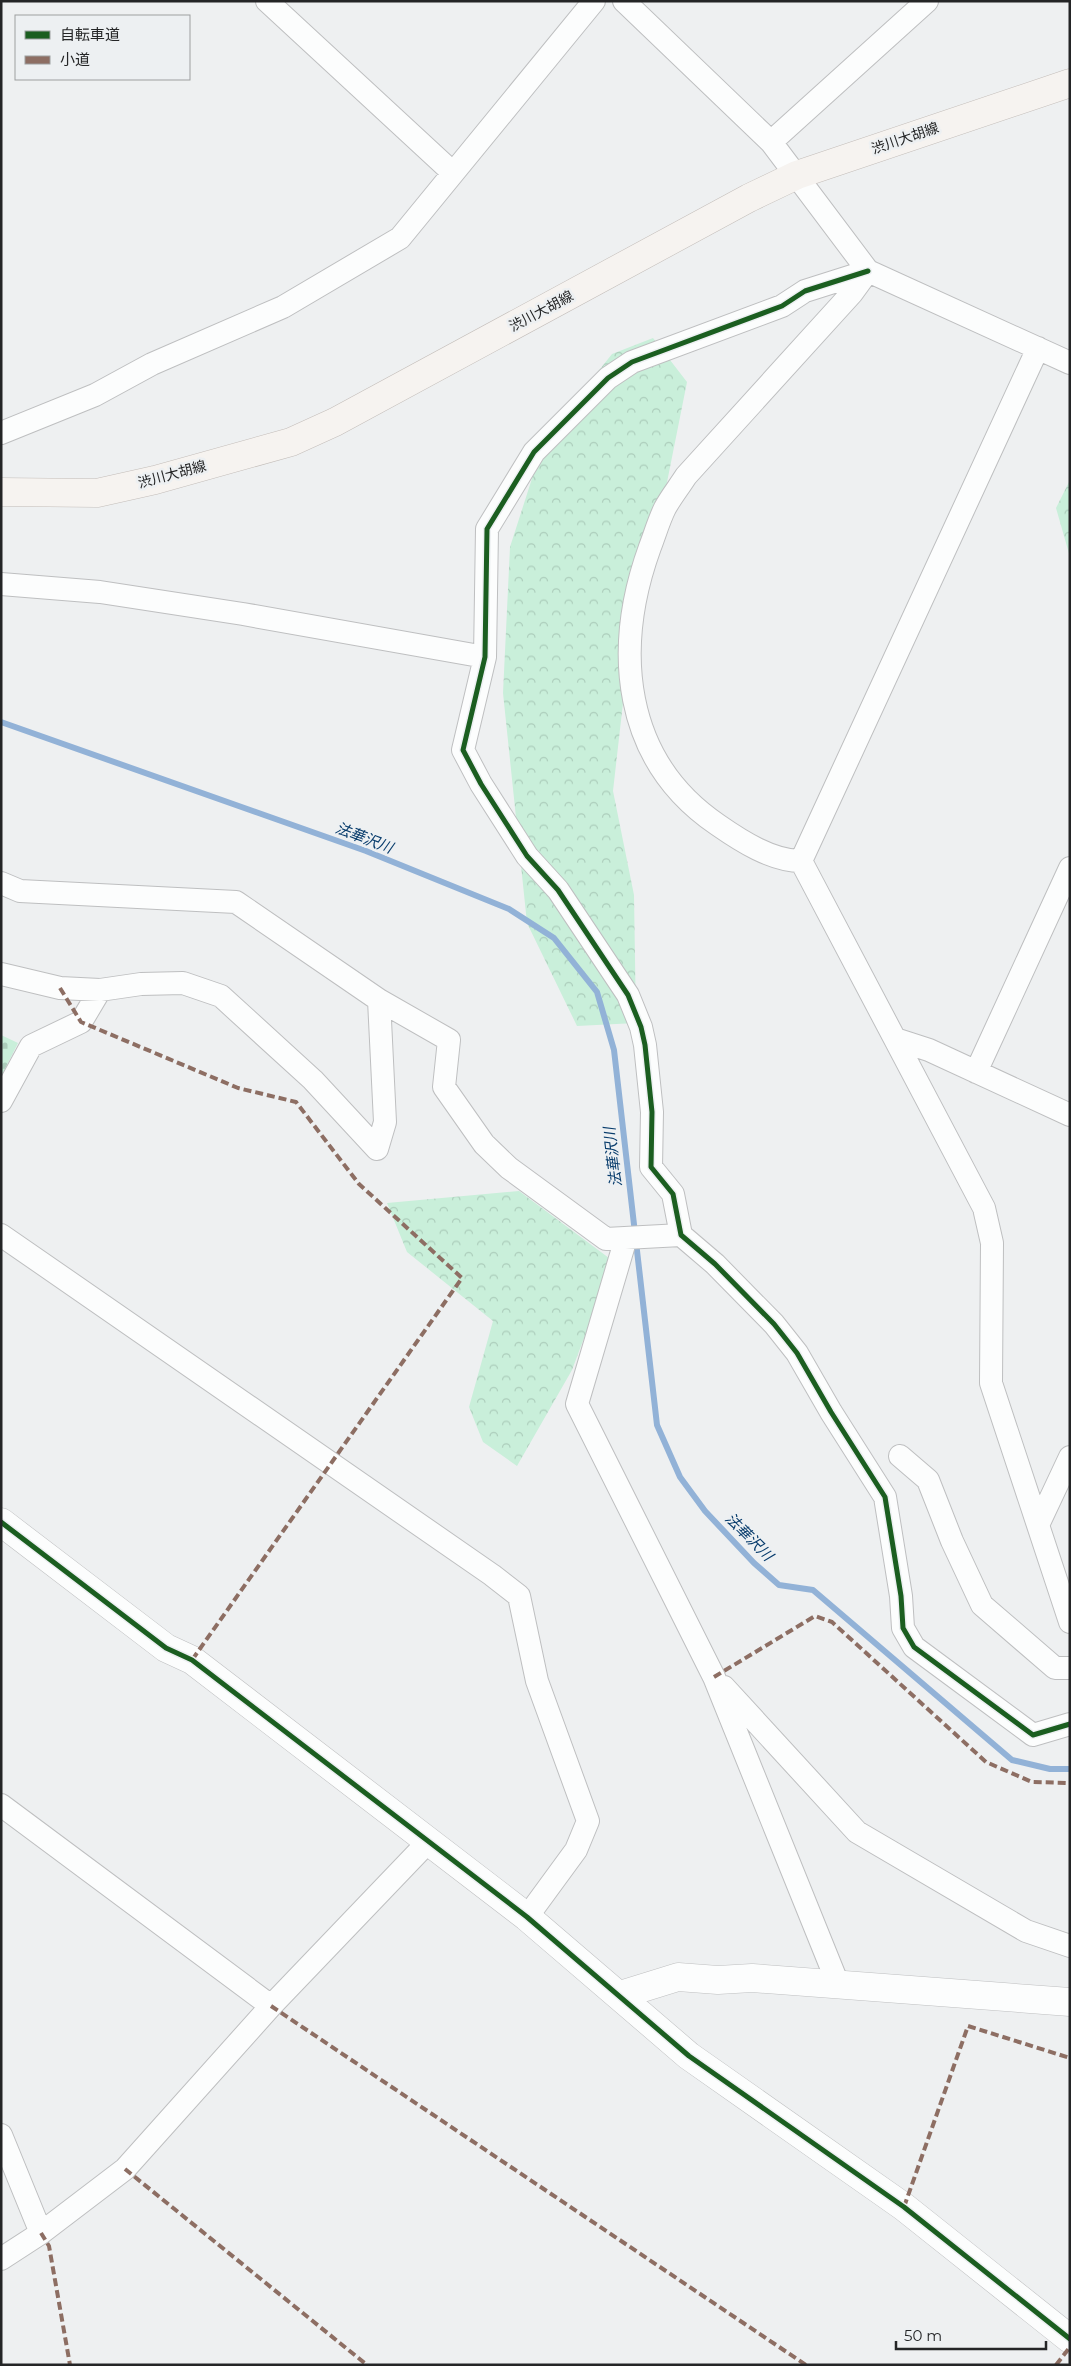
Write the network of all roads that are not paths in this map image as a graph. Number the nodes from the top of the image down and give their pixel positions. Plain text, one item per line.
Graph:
1 (267, 1) edge
2 (594, 1) edge
3 (624, 1) edge
4 (927, 1) edge
5 (1070, 83) edge
6 (771, 142) junction
7 (452, 172) junction
8 (796, 175) junction
9 (868, 271) junction
10 (1038, 348) junction
11 (1070, 363) edge
12 (1, 433) edge
13 (1, 492) edge
14 (1, 584) edge
15 (485, 657) junction
16 (800, 861) junction
17 (1070, 868) edge
18 (1, 883) edge
19 (1, 974) edge
20 (100, 990) junction
21 (379, 1000) junction
22 (895, 1039) junction
23 (976, 1072) junction
24 (1, 1101) edge
25 (1070, 1116) edge
26 (1, 1235) edge
27 (681, 1235) junction
28 (626, 1238) junction
29 (900, 1456) dead end
30 (1070, 1456) edge
31 (1, 1522) edge
32 (1038, 1525) junction
33 (1070, 1622) edge
34 (1070, 1668) edge
35 (714, 1677) junction
36 (1070, 1724) edge
37 (1, 1805) edge
38 (429, 1841) junction
39 (527, 1917) junction
40 (1070, 1946) edge
41 (838, 1984) junction
42 (620, 1995) junction
43 (1070, 2002) edge
44 (271, 2006) junction
45 (1, 2136) edge
46 (41, 2233) junction
47 (1, 2260) edge
48 (1070, 2339) edge

1 - 7 street
2 - 7 street
3 - 6 street
4 - 6 street
5 - 8 main road, 渋川大胡線
6 - 8 street
7 - 12 street
8 - 9 street
8 - 13 main road, 渋川大胡線
9 - 10 street
9 - 15 street
9 - 16 street
10 - 11 street
10 - 16 street
14 - 15 street
15 - 27 street
16 - 22 street
17 - 23 street
18 - 21 street
19 - 20 street
20 - 21 street
20 - 24 street
21 - 28 street
22 - 23 street
22 - 32 street
23 - 25 street
26 - 39 street
27 - 28 street
27 - 36 street
28 - 35 street
29 - 34 street
30 - 32 street
31 - 38 street
32 - 33 street
35 - 40 street
35 - 41 street
37 - 44 street
38 - 39 street
38 - 44 street
39 - 42 street
41 - 42 street
41 - 43 street
42 - 48 street
44 - 46 street
45 - 46 street
46 - 47 street

